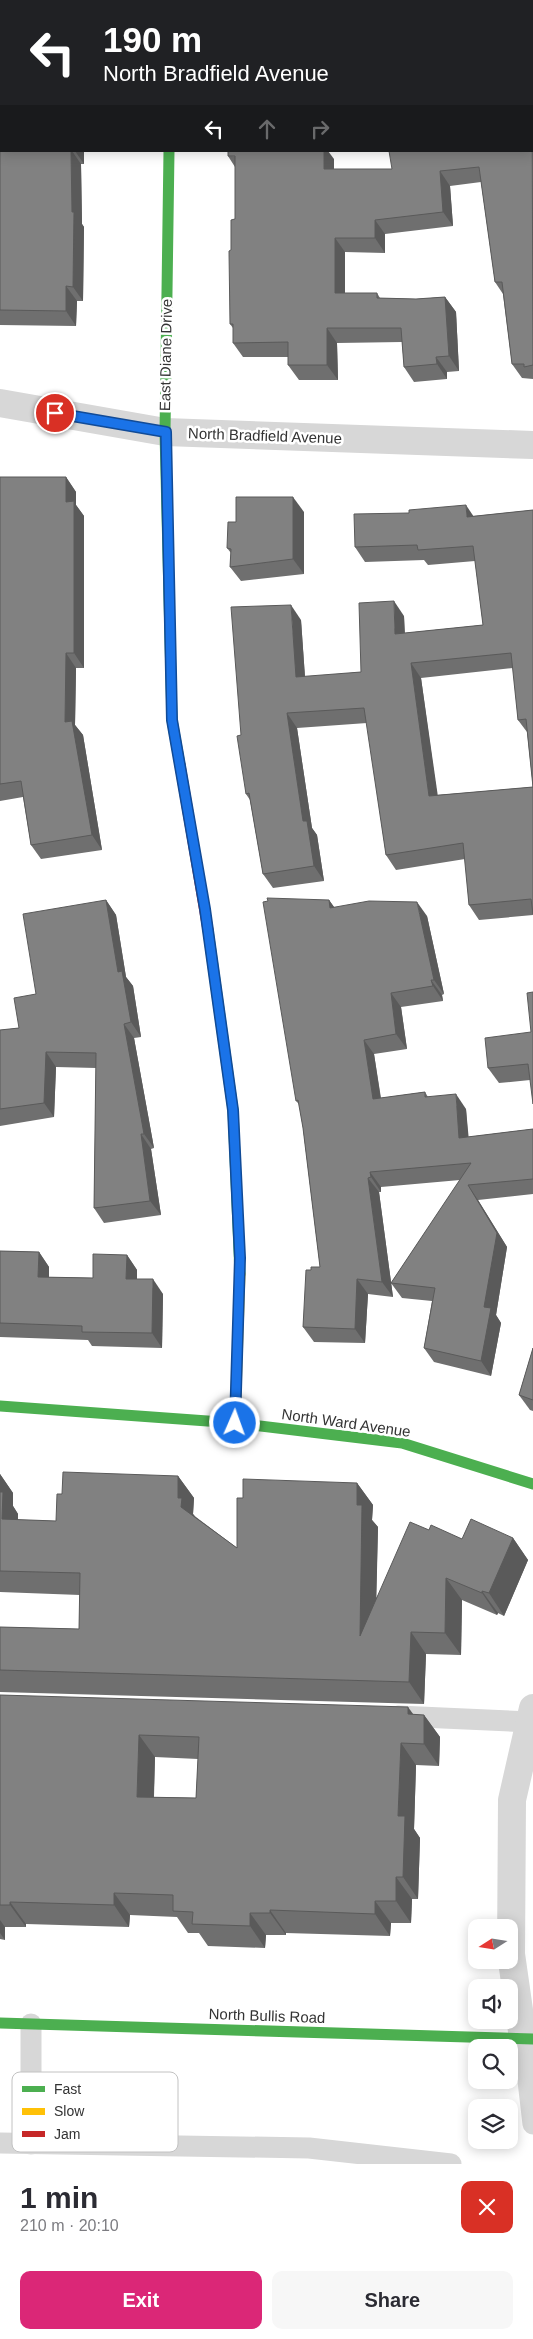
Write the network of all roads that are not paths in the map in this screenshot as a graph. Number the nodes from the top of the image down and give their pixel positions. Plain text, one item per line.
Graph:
1 (168, 152) edge
2 (0, 403) edge
3 (166, 432) junction
4 (533, 445) edge
5 (0, 1406) edge
6 (235, 1423) junction
7 (533, 1484) edge
8 (375, 1715) edge
9 (531, 1715) edge
10 (0, 2023) edge
11 (31, 2024) junction
12 (528, 2038) edge
13 (31, 2072) edge
14 (533, 2124) edge
15 (178, 2146) edge
16 (451, 2164) edge

1 - 3 street, East Diane Drive
2 - 3 street, North Bradfield Avenue
3 - 4 street, North Bradfield Avenue
3 - 6 street, East Diane Drive
5 - 6 street, North Ward Avenue
6 - 7 street, North Ward Avenue
8 - 9 lane
9 - 12 street
10 - 11 street, North Bullis Road
11 - 12 street, North Bullis Road
11 - 13 lane
12 - 14 lane
15 - 16 lane

